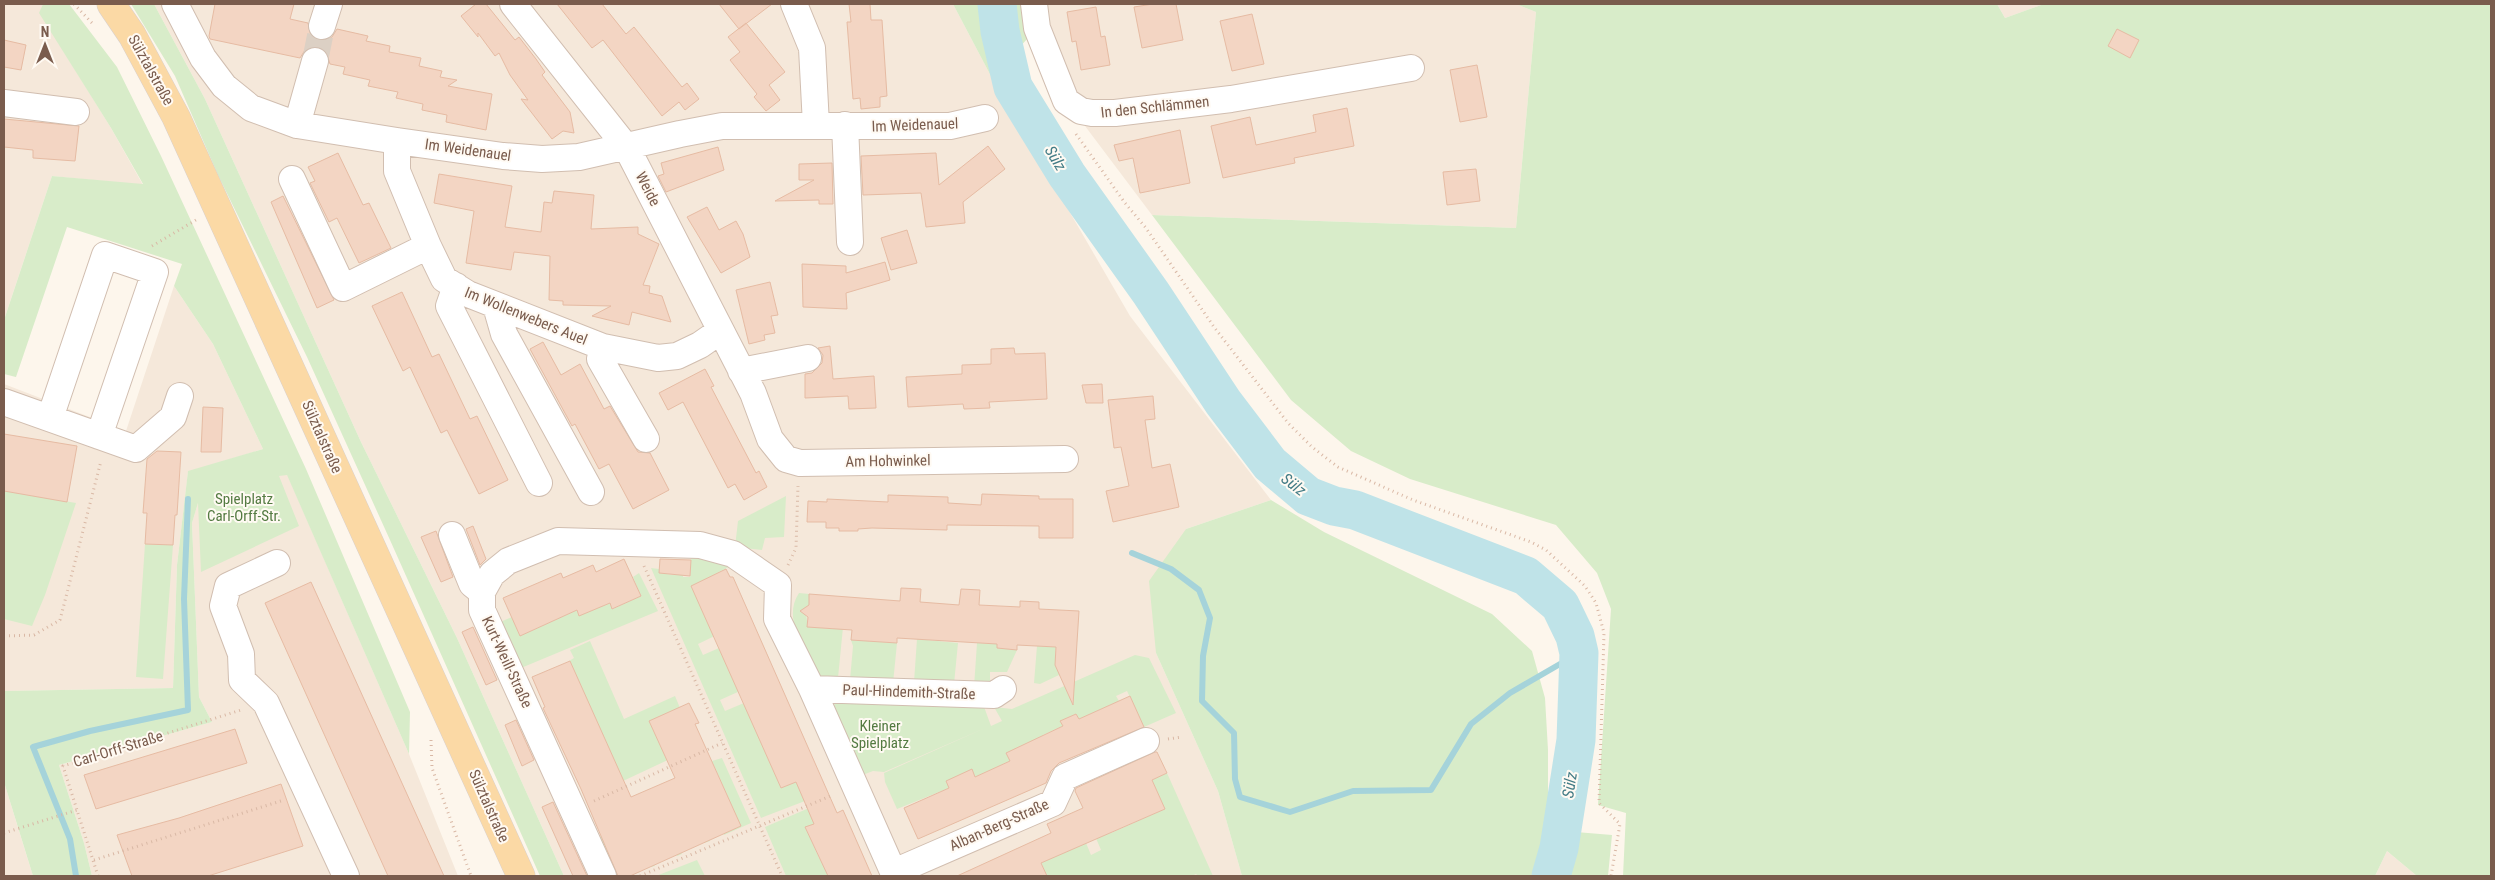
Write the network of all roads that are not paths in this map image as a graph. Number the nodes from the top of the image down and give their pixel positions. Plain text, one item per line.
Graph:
1 (111, 4) edge
2 (175, 4) edge
3 (513, 4) edge
4 (794, 4) edge
5 (1034, 4) edge
6 (314, 61) tunnel mouth
7 (1411, 68) dead end
8 (4, 103) edge
9 (76, 112) dead end
10 (985, 118) dead end
11 (297, 125) junction
12 (816, 125) junction
13 (845, 125) junction
14 (397, 141) junction
15 (627, 148) junction
16 (292, 179) dead end
17 (850, 242) dead end
18 (428, 246) junction
19 (456, 286) junction
20 (496, 306) junction
21 (720, 331) junction
22 (603, 347) junction
23 (808, 358) dead end
24 (747, 382) junction
25 (180, 396) dead end
26 (4, 402) edge
27 (50, 418) junction
28 (103, 437) junction
29 (646, 439) dead end
30 (1065, 459) dead end
31 (539, 483) dead end
32 (590, 492) dead end
33 (452, 534) dead end
34 (277, 563) dead end
35 (482, 592) junction
36 (812, 689) junction
37 (1004, 690) dead end
38 (1146, 741) dead end
39 (894, 874) edge
40 (346, 876) edge
41 (521, 876) edge
42 (603, 876) edge

1 - 41 main road, Sülztalstraße
2 - 11 street, Im Weidenauel
3 - 15 street, Weide
4 - 12 street
5 - 7 street, In den Schlämmen
6 - 11 street
8 - 9 street
10 - 13 street, Im Weidenauel
11 - 14 street, Im Weidenauel
12 - 13 street, Im Weidenauel
12 - 15 street, Im Weidenauel
13 - 17 street
14 - 15 street, Im Weidenauel
14 - 18 street, Im Wollenwebers Auel
15 - 21 street, Weide
16 - 18 street
18 - 19 street, Im Wollenwebers Auel
19 - 20 street, Im Wollenwebers Auel
19 - 31 street
20 - 22 street, Im Wollenwebers Auel
20 - 32 street
21 - 22 street, Im Wollenwebers Auel
21 - 24 street, Weide
22 - 29 street
23 - 24 street
24 - 30 street, Am Hohwinkel
25 - 28 street
26 - 27 street
27 - 28 street
27 - 28 street
33 - 35 street
34 - 40 street
35 - 36 street
35 - 42 street, Kurt-Weill-Straße
36 - 37 street, Paul-Hindemith-Straße
36 - 39 street
38 - 39 street, Alban-Berg-Straße

